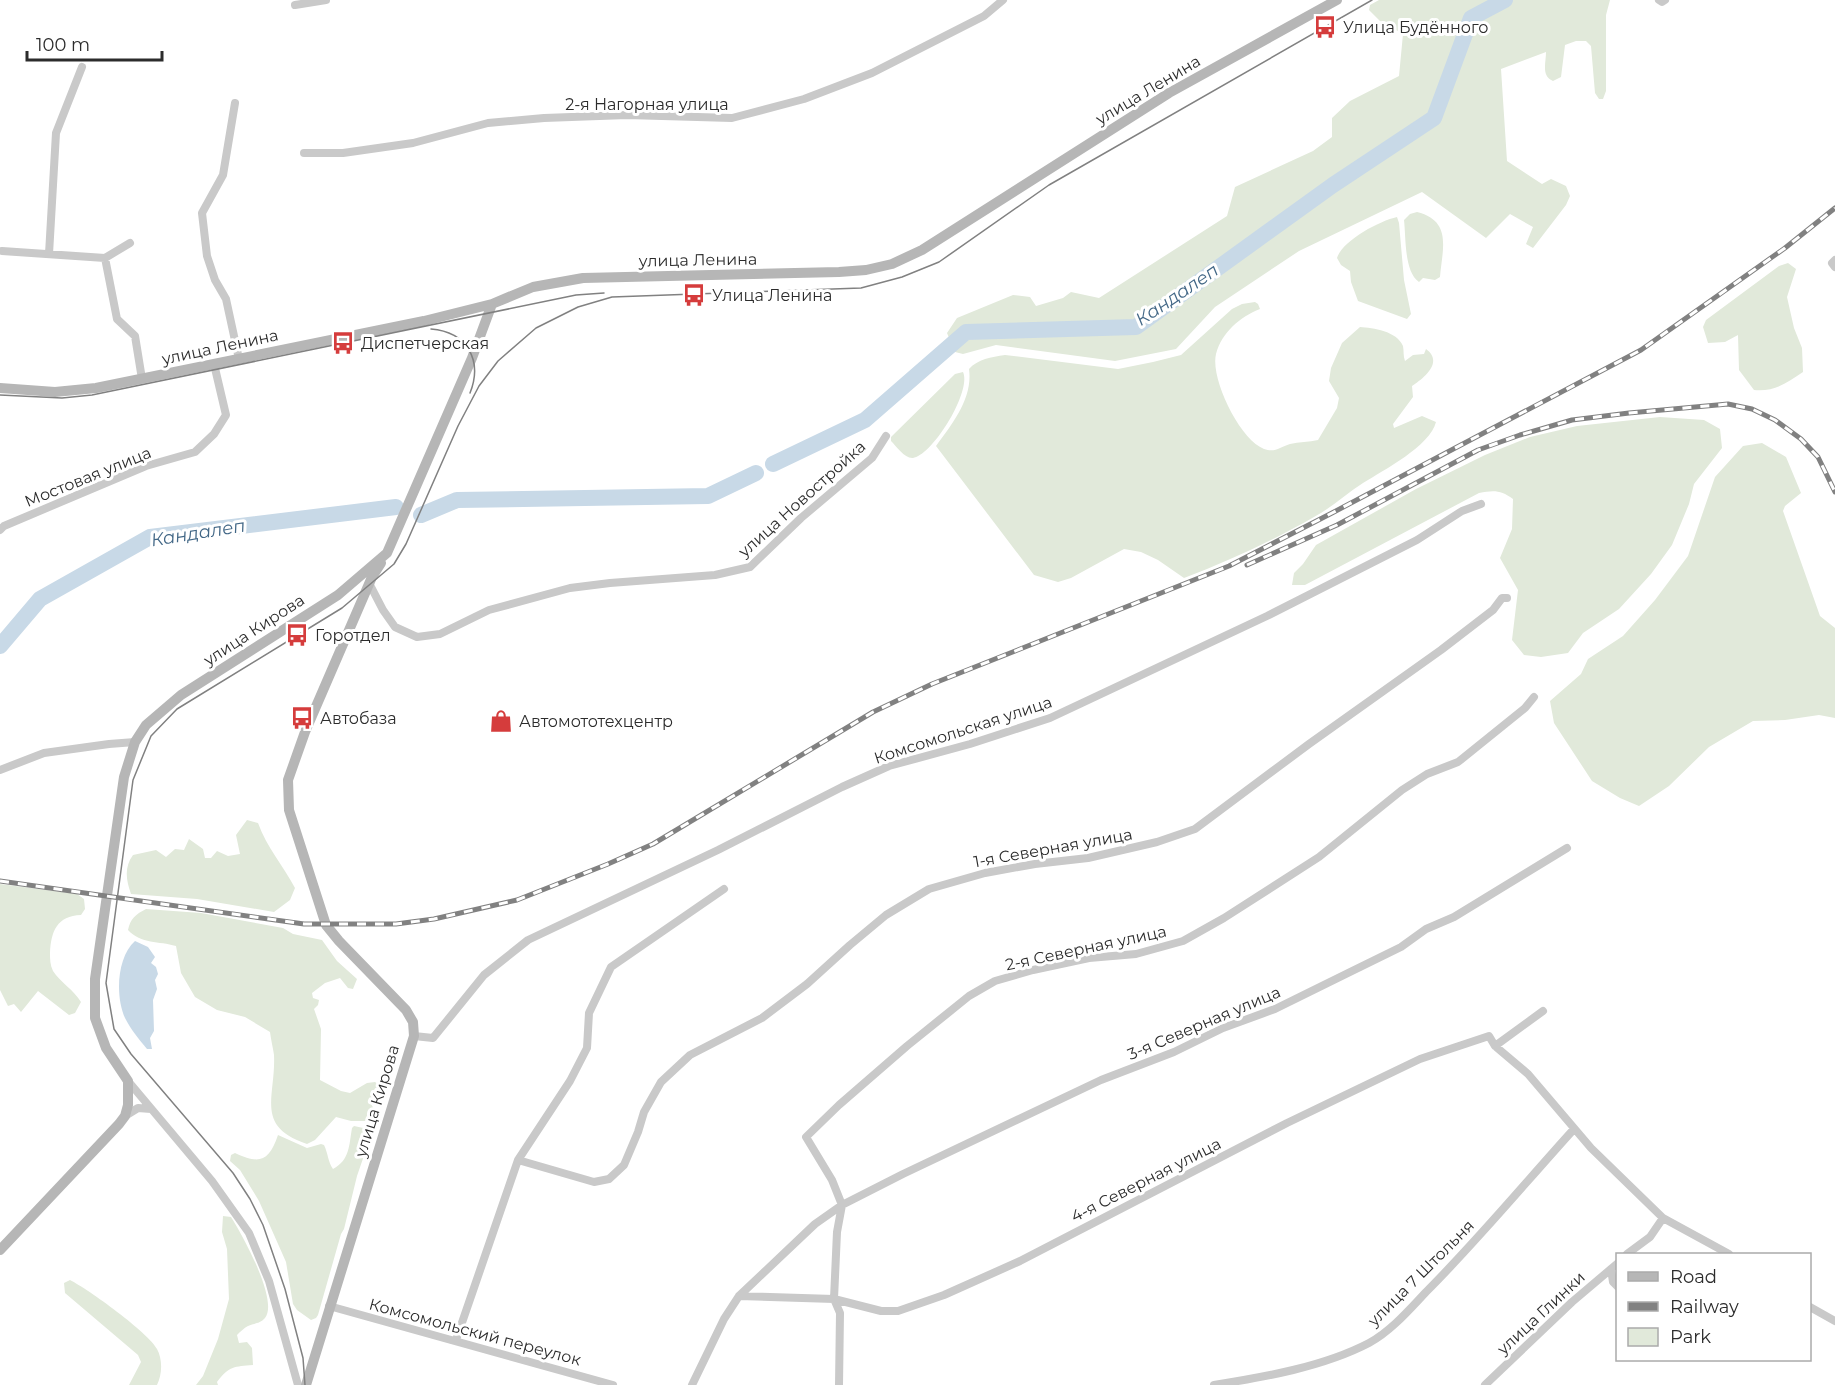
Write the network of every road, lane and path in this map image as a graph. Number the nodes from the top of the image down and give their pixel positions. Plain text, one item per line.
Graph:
1 (326, 0) edge
2 (1003, 0) edge
3 (1337, 0) edge
4 (1659, 0) edge
5 (1665, 0) edge
6 (295, 5) dead end
7 (82, 67) dead end
8 (235, 103) dead end
9 (304, 153) dead end
10 (130, 243) dead end
11 (2, 251) dead end
12 (49, 254) junction
13 (105, 258) junction
14 (1835, 260) edge
15 (1835, 267) edge
16 (492, 304) junction
17 (239, 358) junction
18 (214, 364) junction
19 (142, 379) junction
20 (0, 388) edge
21 (886, 436) dead end
22 (1481, 504) dead end
23 (0, 530) edge
24 (387, 553) junction
25 (369, 583) junction
26 (1507, 598) dead end
27 (1534, 697) dead end
28 (135, 742) junction
29 (0, 770) edge
30 (1568, 848) dead end
31 (724, 889) dead end
32 (1543, 1011) dead end
33 (414, 1036) junction
34 (1495, 1046) junction
35 (128, 1081) junction
36 (151, 1109) junction
37 (125, 1116) junction
38 (1574, 1129) junction
39 (518, 1160) junction
40 (842, 1205) junction
41 (1663, 1218) junction
42 (0, 1250) edge
43 (1628, 1253) edge
44 (1727, 1253) edge
45 (1614, 1266) edge
46 (1616, 1286) edge
47 (739, 1296) junction
48 (834, 1299) junction
49 (329, 1306) junction
50 (1811, 1308) edge
51 (1835, 1321) edge
52 (456, 1340) junction
53 (298, 1385) edge
54 (306, 1385) edge
55 (613, 1385) edge
56 (692, 1385) edge
57 (839, 1385) edge
58 (1214, 1385) edge
59 (1485, 1385) edge

1 - 6 street
2 - 9 street, 2-я Нагорная улица
3 - 16 main road, улица Ленина
4 - 5 street
7 - 12 street
8 - 17 street
10 - 13 street
11 - 12 street
12 - 13 street
13 - 19 street
14 - 15 street
16 - 17 main road, улица Ленина
16 - 24 main road, улица Кирова
17 - 18 main road, улица Ленина
18 - 19 main road, улица Ленина
18 - 23 street, Мостовая улица
19 - 20 main road, улица Ленина
21 - 25 street, улица Новостройка
22 - 33 street, Комсомольская улица
24 - 25 main road, улица Кирова
24 - 28 main road, улица Кирова
25 - 33 main road, улица Кирова
26 - 39 street, 1-я Северная улица
27 - 40 street, 2-я Северная улица
28 - 29 street
28 - 35 main road, улица Кирова
30 - 40 street, 3-я Северная улица
31 - 39 street
32 - 34 street
33 - 49 main road, улица Кирова
34 - 38 street
34 - 48 street, 4-я Северная улица
35 - 36 street, улица Кирова
35 - 37 main road
36 - 37 street
36 - 53 street, улица Кирова
37 - 42 main road
38 - 41 street
38 - 58 street, улица 7 Штольня
39 - 52 street
40 - 47 street
40 - 48 street
41 - 43 street
41 - 44 street
45 - 46 street
45 - 59 street, улица Глинки
47 - 48 street, 4-я Северная улица
47 - 56 street
48 - 57 street
49 - 52 street, Комсомольский переулок
49 - 54 main road, улица Кирова
50 - 51 street
52 - 55 street, Комсомольский переулок

